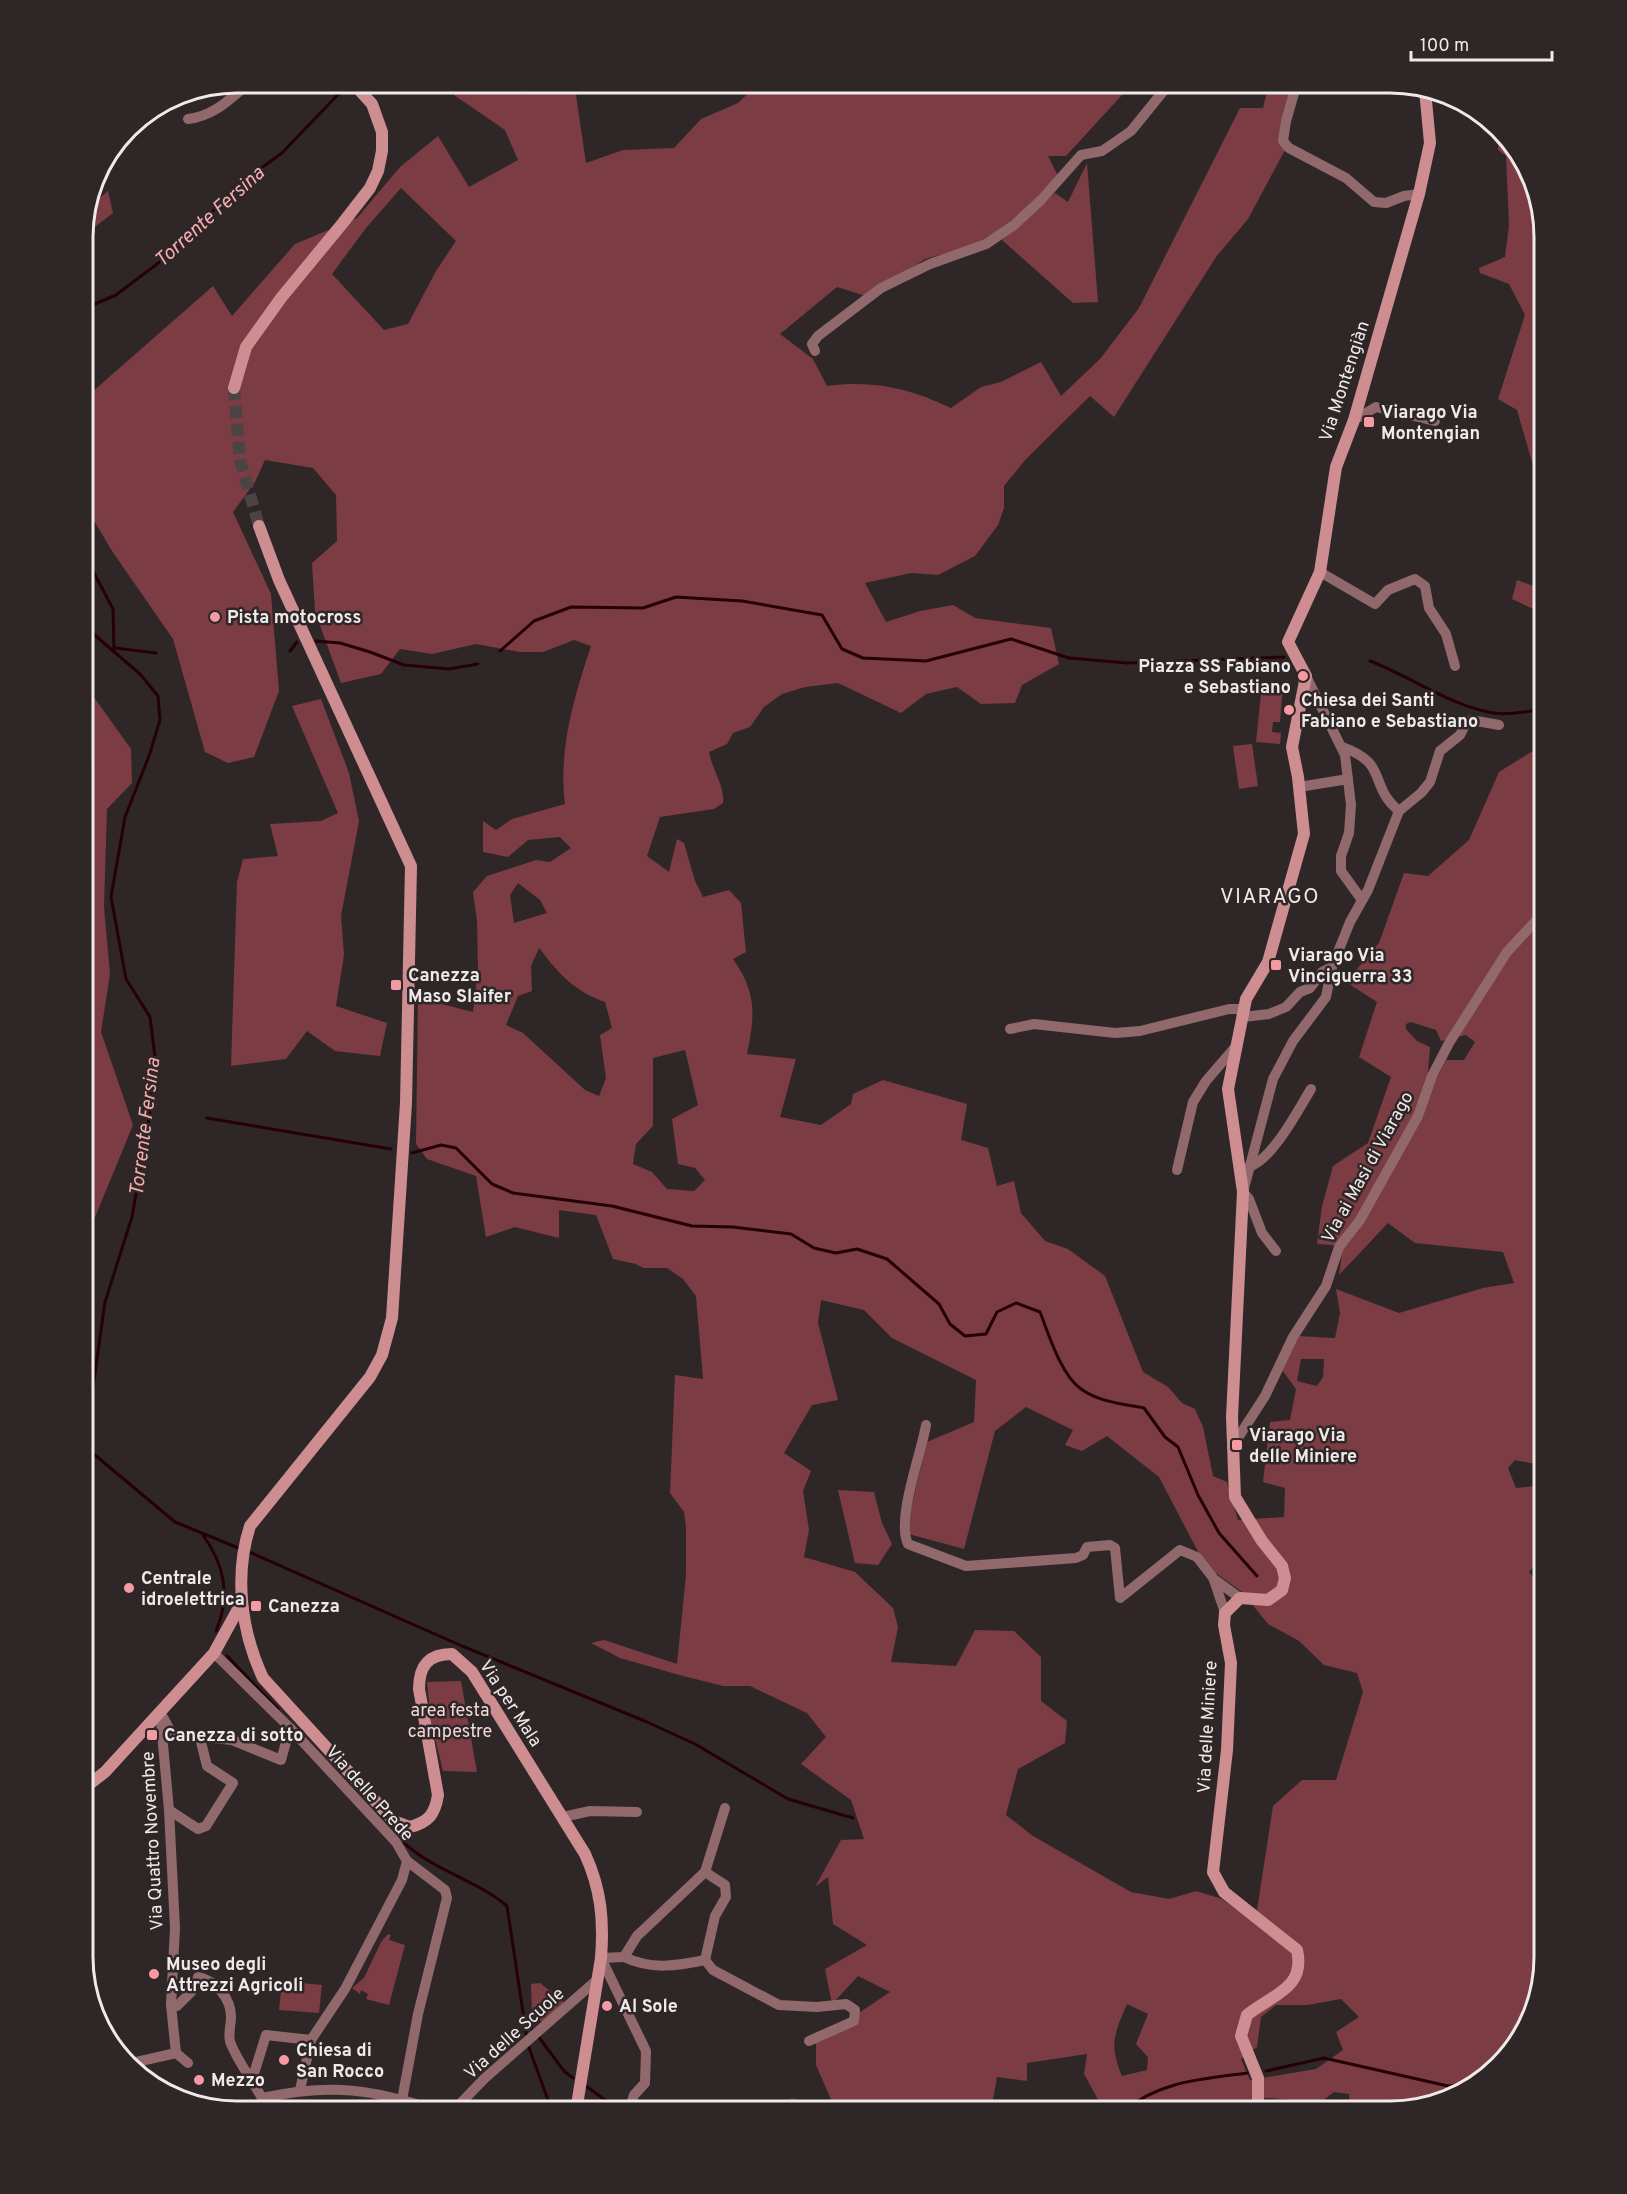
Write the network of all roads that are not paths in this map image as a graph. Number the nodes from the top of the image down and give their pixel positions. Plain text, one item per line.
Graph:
1 (237, 93) edge
2 (362, 93) edge
3 (1162, 93) edge
4 (1294, 93) edge
5 (1426, 98) edge
6 (188, 119) dead end
7 (1419, 194) junction
8 (815, 351) dead end
9 (234, 388) tunnel mouth
10 (1354, 420) junction
11 (1435, 421) dead end
12 (259, 526) tunnel mouth
13 (1320, 572) junction
14 (1455, 666) dead end
15 (1306, 676) junction
16 (1499, 725) dead end
17 (1342, 747) junction
18 (1348, 779) junction
19 (1299, 787) junction
20 (1399, 811) junction
21 (1362, 900) junction
22 (1534, 924) edge
23 (1332, 967) junction
24 (1244, 1013) junction
25 (1010, 1029) dead end
26 (1237, 1045) junction
27 (1311, 1089) dead end
28 (1249, 1167) junction
29 (1177, 1170) dead end
30 (1243, 1192) junction
31 (1275, 1251) dead end
32 (926, 1425) dead end
33 (1232, 1448) junction
34 (1214, 1579) junction
35 (1240, 1598) junction
36 (242, 1602) junction
37 (1225, 1613) junction
38 (225, 1637) junction
39 (249, 1640) junction
40 (214, 1653) junction
41 (160, 1712) junction
42 (290, 1728) junction
43 (200, 1738) junction
44 (93, 1781) edge
45 (725, 1808) dead end
46 (169, 1810) junction
47 (637, 1812) dead end
48 (563, 1817) junction
49 (407, 1861) junction
50 (705, 1872) junction
51 (624, 1957) junction
52 (601, 1958) junction
53 (705, 1960) junction
54 (598, 1979) junction
55 (171, 2005) junction
56 (311, 2040) junction
57 (809, 2041) dead end
58 (176, 2054) junction
59 (138, 2062) edge
60 (188, 2063) dead end
61 (252, 2080) junction
62 (300, 2090) junction
63 (262, 2098) junction
64 (402, 2100) junction
65 (262, 2101) edge
66 (405, 2101) edge
67 (463, 2101) edge
68 (578, 2101) edge
69 (632, 2101) edge
70 (1258, 2101) edge

1 - 6 street
2 - 9 main road
3 - 8 street
4 - 7 street
5 - 7 main road, Via Montengiàn
7 - 10 main road, Via Montengiàn
10 - 11 street
10 - 13 main road, Via Montengiàn
12 - 36 main road
13 - 14 street
13 - 15 main road, Via Montengiàn
15 - 17 street
15 - 19 main road
16 - 20 street
17 - 18 street
17 - 20 street
18 - 19 street
18 - 21 street
19 - 24 main road
20 - 21 street
21 - 23 street
22 - 33 street, Via ai Masi di Viarago
23 - 24 street
23 - 28 street
24 - 25 street
24 - 26 main road
26 - 29 street
26 - 30 main road
27 - 28 street
28 - 30 street
30 - 31 street
30 - 33 main road
32 - 34 street
33 - 35 main road
34 - 35 street
34 - 37 street
35 - 37 main road
36 - 38 main road
36 - 39 main road
37 - 70 main road, Via delle Miniere
38 - 39 main road
38 - 40 main road
39 - 48 main road, Via per Mala
40 - 41 main road
40 - 42 street, Via delle Prede
41 - 43 street
41 - 44 main road
41 - 46 street, Via Quattro Novembre
42 - 43 street
42 - 49 street, Via delle Prede
43 - 46 street
45 - 50 street
46 - 55 street, Via Quattro Novembre
47 - 48 street
48 - 52 main road, Via per Mala
49 - 56 street, Via delle Prede
49 - 64 street
50 - 51 street
50 - 53 street
51 - 52 street
51 - 53 street
52 - 54 main road, Via per Mala
52 - 69 street
53 - 57 street
54 - 67 street, Via delle Scuole
54 - 68 main road, Via per Mala
55 - 58 street, Via Quattro Novembre
55 - 61 street
56 - 61 street
56 - 62 street
58 - 59 street
58 - 60 street
61 - 63 street
62 - 63 street
62 - 64 street
63 - 65 street
64 - 66 street

